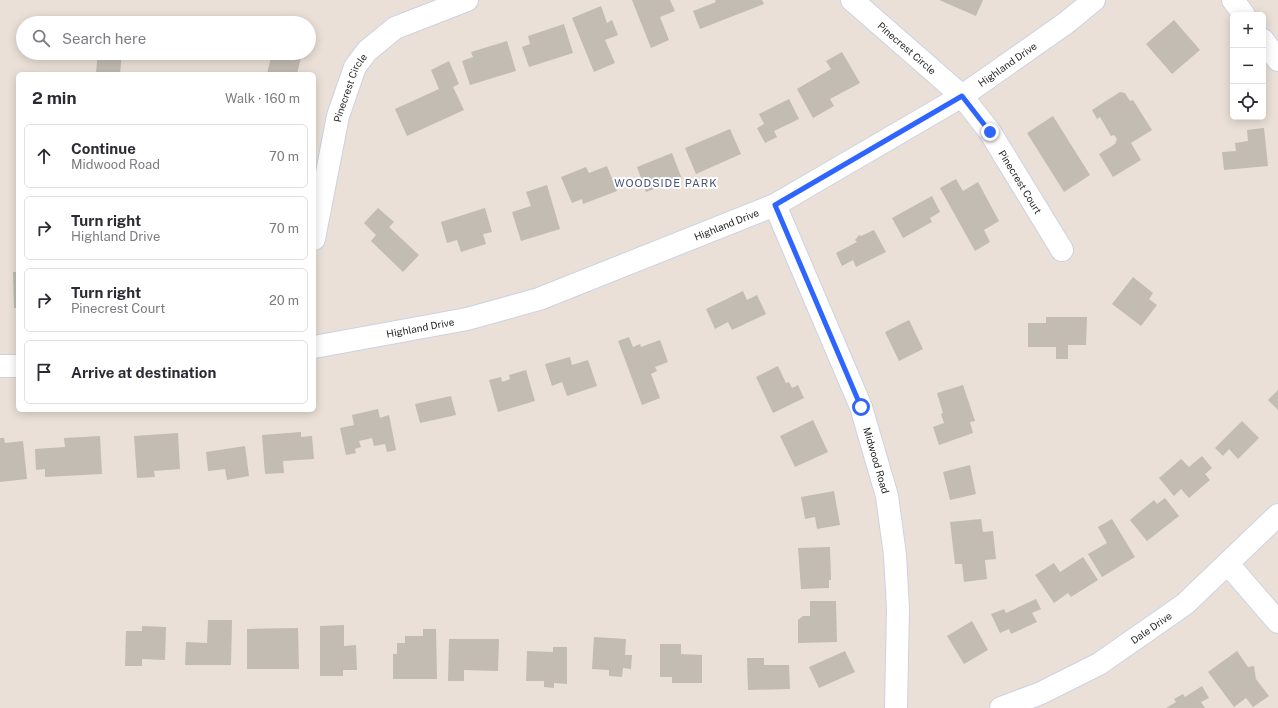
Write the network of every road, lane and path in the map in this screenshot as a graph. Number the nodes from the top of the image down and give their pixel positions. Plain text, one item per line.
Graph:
1 (467, 0) edge
2 (852, 0) edge
3 (1094, 0) edge
4 (1232, 0) edge
5 (1242, 12) edge
6 (1266, 44) edge
7 (1278, 60) edge
8 (962, 96) junction
9 (775, 205) junction
10 (316, 229) edge
11 (1062, 250) dead end
12 (316, 347) edge
13 (0, 366) edge
14 (16, 366) edge
15 (1278, 515) edge
16 (1228, 564) junction
17 (1278, 622) edge
18 (896, 708) edge
19 (1001, 708) edge

1 - 10 street, Pinecrest Circle
2 - 8 street, Pinecrest Circle
3 - 8 street, Highland Drive
4 - 5 street
6 - 7 street
8 - 9 street, Highland Drive
8 - 11 street, Pinecrest Court
9 - 12 street, Highland Drive
9 - 18 street, Midwood Road
13 - 14 street
15 - 16 street, Dale Drive
16 - 17 street
16 - 19 street, Dale Drive

